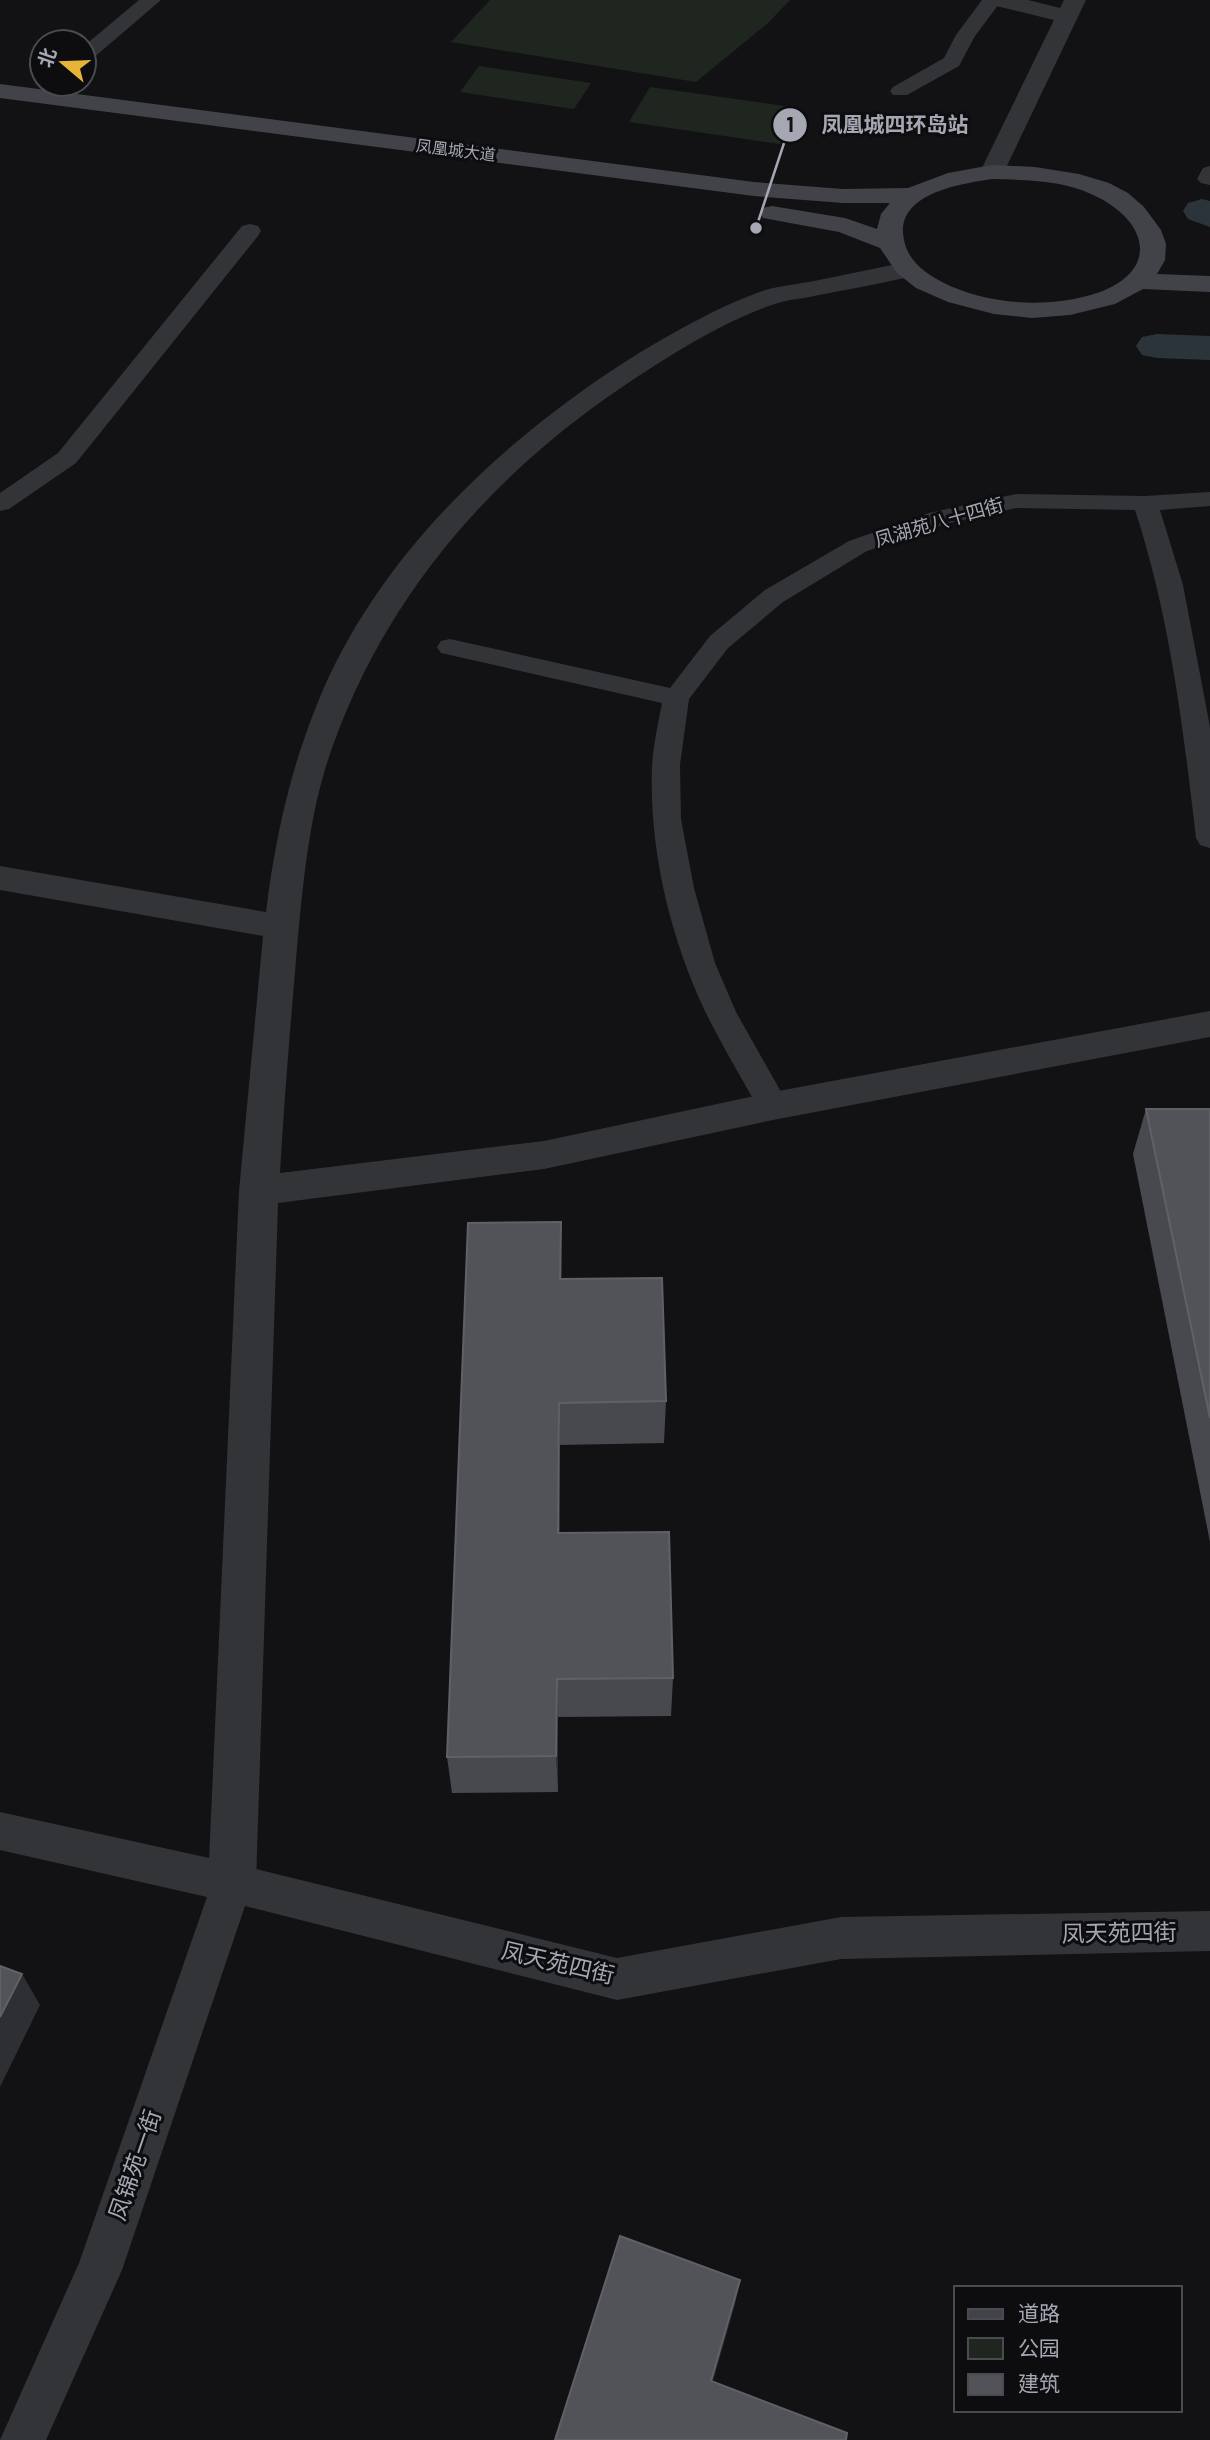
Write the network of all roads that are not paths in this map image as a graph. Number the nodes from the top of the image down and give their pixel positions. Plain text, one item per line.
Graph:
1 (151, 0) edge
2 (992, 0) edge
3 (1000, 0) edge
4 (1071, 8) edge
5 (98, 44) edge
6 (0, 90) edge
7 (900, 91) dead end
8 (0, 110) edge
9 (992, 172) junction
10 (914, 195) junction
11 (250, 231) dead end
12 (899, 257) junction
13 (1137, 281) junction
14 (1210, 284) edge
15 (1210, 499) edge
16 (1145, 503) junction
17 (0, 504) edge
18 (450, 647) dead end
19 (676, 698) junction
20 (1210, 838) edge
21 (0, 878) edge
22 (281, 927) junction
23 (1210, 1024) edge
24 (773, 1106) junction
25 (258, 1191) junction
26 (0, 1830) edge
27 (232, 1883) junction
28 (1210, 1931) edge
29 (22, 2440) edge

1 - 5 lane
2 - 7 lane
3 - 4 street
4 - 9 street
6 - 10 main road, 凤凰城大道
8 - 12 main road, 凤凰城大道
9 - 10 main road
9 - 13 main road
10 - 12 main road
11 - 17 lane
12 - 13 main road, 凤凰城大道
12 - 22 street
13 - 14 main road
15 - 16 lane, 凤湖苑八十四街
16 - 19 lane, 凤湖苑八十四街
16 - 20 lane
18 - 19 lane
19 - 24 lane, 凤湖苑八十四街
21 - 22 street
22 - 25 street
23 - 24 street
24 - 25 street
25 - 27 street
26 - 27 lane, 凤天苑四街
27 - 28 lane, 凤天苑四街
27 - 29 lane, 凤锦苑一街

